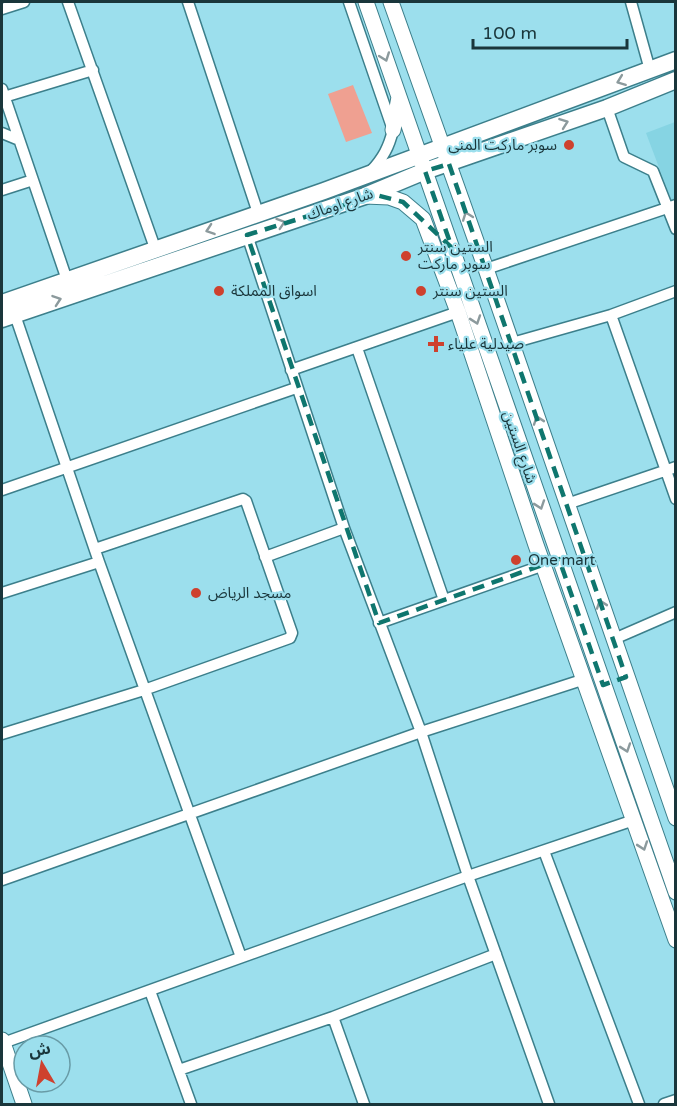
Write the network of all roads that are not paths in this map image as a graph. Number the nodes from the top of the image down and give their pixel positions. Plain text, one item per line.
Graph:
1 (24, 2) edge
2 (68, 2) edge
3 (188, 2) edge
4 (349, 2) edge
5 (391, 2) edge
6 (631, 2) edge
7 (368, 7) edge
8 (2, 9) edge
9 (675, 60) edge
10 (93, 70) junction
11 (650, 70) junction
12 (675, 80) edge
13 (3, 93) edge
14 (399, 94) junction
15 (607, 108) junction
16 (393, 130) junction
17 (2, 133) edge
18 (478, 133) junction
19 (19, 140) junction
20 (442, 146) junction
21 (484, 152) junction
22 (420, 154) junction
23 (449, 164) junction
24 (425, 171) junction
25 (367, 176) junction
26 (33, 180) junction
27 (2, 190) edge
28 (365, 196) junction
29 (672, 206) edge
30 (258, 213) junction
31 (423, 219) junction
32 (675, 229) edge
33 (247, 235) junction
34 (451, 245) junction
35 (155, 248) junction
36 (486, 269) junction
37 (67, 280) junction
38 (675, 291) edge
39 (2, 303) edge
40 (458, 312) junction
41 (611, 315) junction
42 (8, 317) edge
43 (512, 343) junction
44 (357, 348) junction
45 (291, 370) junction
46 (296, 388) junction
47 (66, 467) junction
48 (670, 469) edge
49 (2, 490) edge
50 (675, 499) edge
51 (567, 504) junction
52 (344, 528) junction
53 (552, 539) junction
54 (536, 545) junction
55 (95, 549) junction
56 (265, 557) junction
57 (99, 562) junction
58 (544, 565) junction
59 (2, 593) edge
60 (444, 600) junction
61 (675, 612) edge
62 (379, 623) junction
63 (614, 639) junction
64 (626, 676) junction
65 (585, 679) junction
66 (603, 685) junction
67 (144, 690) junction
68 (635, 703) junction
69 (612, 710) junction
70 (421, 732) junction
71 (2, 734) edge
72 (672, 794) edge
73 (189, 814) junction
74 (675, 818) edge
75 (634, 819) junction
76 (544, 851) junction
77 (468, 876) junction
78 (2, 879) edge
79 (675, 892) edge
80 (675, 940) edge
81 (496, 954) junction
82 (241, 957) junction
83 (150, 991) junction
84 (333, 1017) junction
85 (2, 1042) edge
86 (179, 1070) junction
87 (675, 1100) edge
88 (24, 1104) edge
89 (191, 1104) edge
90 (364, 1104) edge
91 (549, 1104) edge
92 (639, 1104) edge
93 (664, 1104) edge

1 - 8 street
2 - 10 street
3 - 30 street
4 - 16 street
5 - 7 main road
5 - 20 main road, شارع الستين
6 - 11 street
7 -> 14 main road, شارع الستين
9 - 11 main road
10 - 13 street
10 - 35 street
11 -> 18 main road, شارع اوماك
12 - 15 main road, شارع اوماك
13 - 19 street
14 - 16 main road
14 - 22 main road, شارع الستين
21 -> 15 main road, شارع اوماك
15 - 29 street
16 - 25 street
17 - 19 street
18 - 20 main road, شارع اوماك
18 - 21 main road
19 - 26 street
20 - 22 main road, شارع اوماك
20 - 23 main road, شارع الستين
21 - 23 main road, شارع اوماك
22 - 24 main road, شارع الستين
22 - 25 main road, شارع اوماك
23 - 24 main road, شارع اوماك
36 -> 23 main road, شارع الستين
24 - 28 main road, شارع اوماك
24 - 34 main road, شارع الستين
25 - 30 main road, شارع اوماك
26 - 27 street
26 - 37 street
28 - 31 main road
33 -> 28 main road, شارع اوماك
29 - 32 street
29 - 36 street
30 -> 35 main road, شارع اوماك
31 - 34 main road
31 - 40 main road
42 -> 33 main road, شارع اوماك
33 - 45 street
34 -> 53 main road, شارع الستين
35 - 37 main road, شارع اوماك
36 - 43 main road, شارع الستين
37 - 39 main road, شارع اوماك
38 - 41 street
40 - 44 street
40 - 54 main road
41 - 43 street
41 - 48 street
42 - 47 street
51 -> 43 main road, شارع الستين
44 - 45 street
44 - 60 street
45 - 46 street
46 - 47 street
46 - 52 street
47 - 49 street
47 - 55 street
48 - 50 street
48 - 51 street
63 -> 51 main road, شارع الستين
52 - 56 street
52 - 62 street
53 - 54 main road
53 - 66 main road, شارع الستين
54 - 58 main road
55 - 56 street
55 - 57 street
56 - 67 street
57 - 59 street
57 - 67 street
58 - 60 street
58 - 65 main road
60 - 62 street
61 - 63 street
62 - 70 street
63 - 64 main road, شارع الستين
64 - 66 main road
64 - 68 main road, شارع الستين
65 - 70 street
65 - 75 main road
66 - 69 main road, شارع الستين
67 - 71 street
67 - 73 street
68 - 69 main road
68 - 72 main road, شارع الستين
69 -> 79 main road, شارع الستين
70 - 73 street
70 - 77 street
72 - 74 main road, شارع الستين
73 - 78 street
73 - 82 street
75 - 76 street
75 -> 80 main road
76 - 77 street
76 - 92 street
77 - 81 street
77 - 82 street
81 - 84 street
81 - 91 street
82 - 83 street
83 - 85 street
83 - 86 street
84 - 86 street
84 - 90 street
85 - 88 main road
86 - 89 street
87 - 93 street

